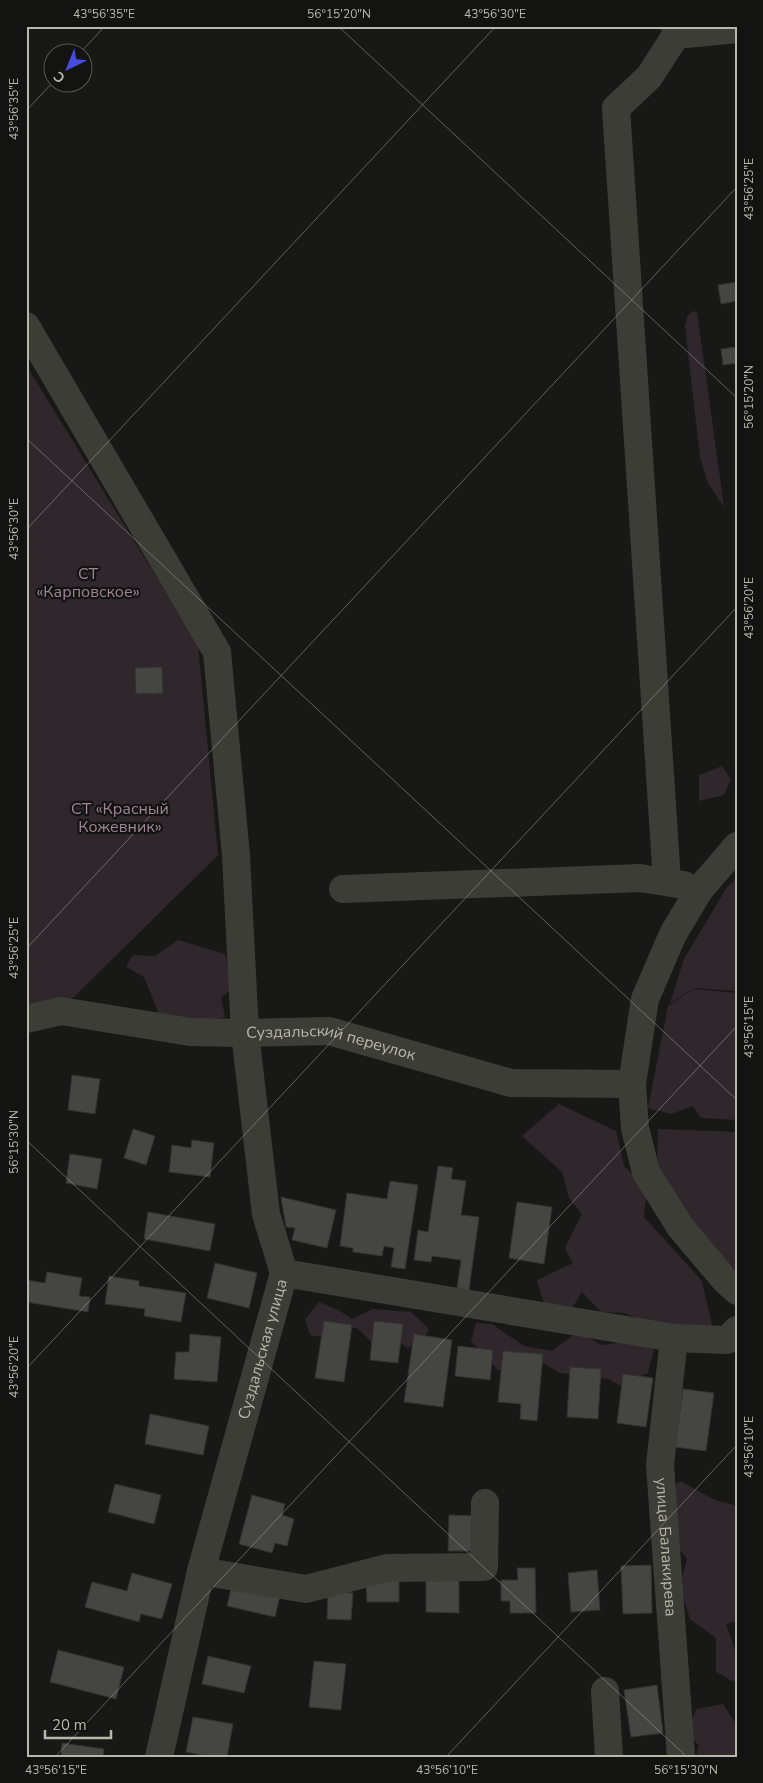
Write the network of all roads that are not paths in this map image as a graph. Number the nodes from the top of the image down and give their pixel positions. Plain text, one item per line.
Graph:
1 (737, 30) edge
2 (676, 31) edge
3 (26, 326) edge
4 (737, 846) edge
5 (667, 881) junction
6 (343, 889) dead end
7 (700, 889) junction
8 (26, 1019) edge
9 (245, 1033) junction
10 (632, 1084) junction
11 (284, 1273) junction
12 (737, 1291) edge
13 (737, 1330) edge
14 (674, 1338) junction
15 (485, 1503) dead end
16 (201, 1571) junction
17 (605, 1691) dead end
18 (159, 1757) edge
19 (609, 1757) edge
20 (681, 1757) edge

1 - 2 street
2 - 5 street
3 - 9 street
4 - 7 street
5 - 6 street
5 - 7 street
7 - 10 street
8 - 9 street, Суздальский переулок
9 - 10 street, Суздальский переулок
9 - 11 street
10 - 12 street
11 - 14 street, Суздальская улица
11 - 16 street, Суздальская улица
13 - 14 street, Суздальская улица
14 - 20 street, улица Балакирева
15 - 16 street
16 - 18 street, Суздальская улица
17 - 19 street

